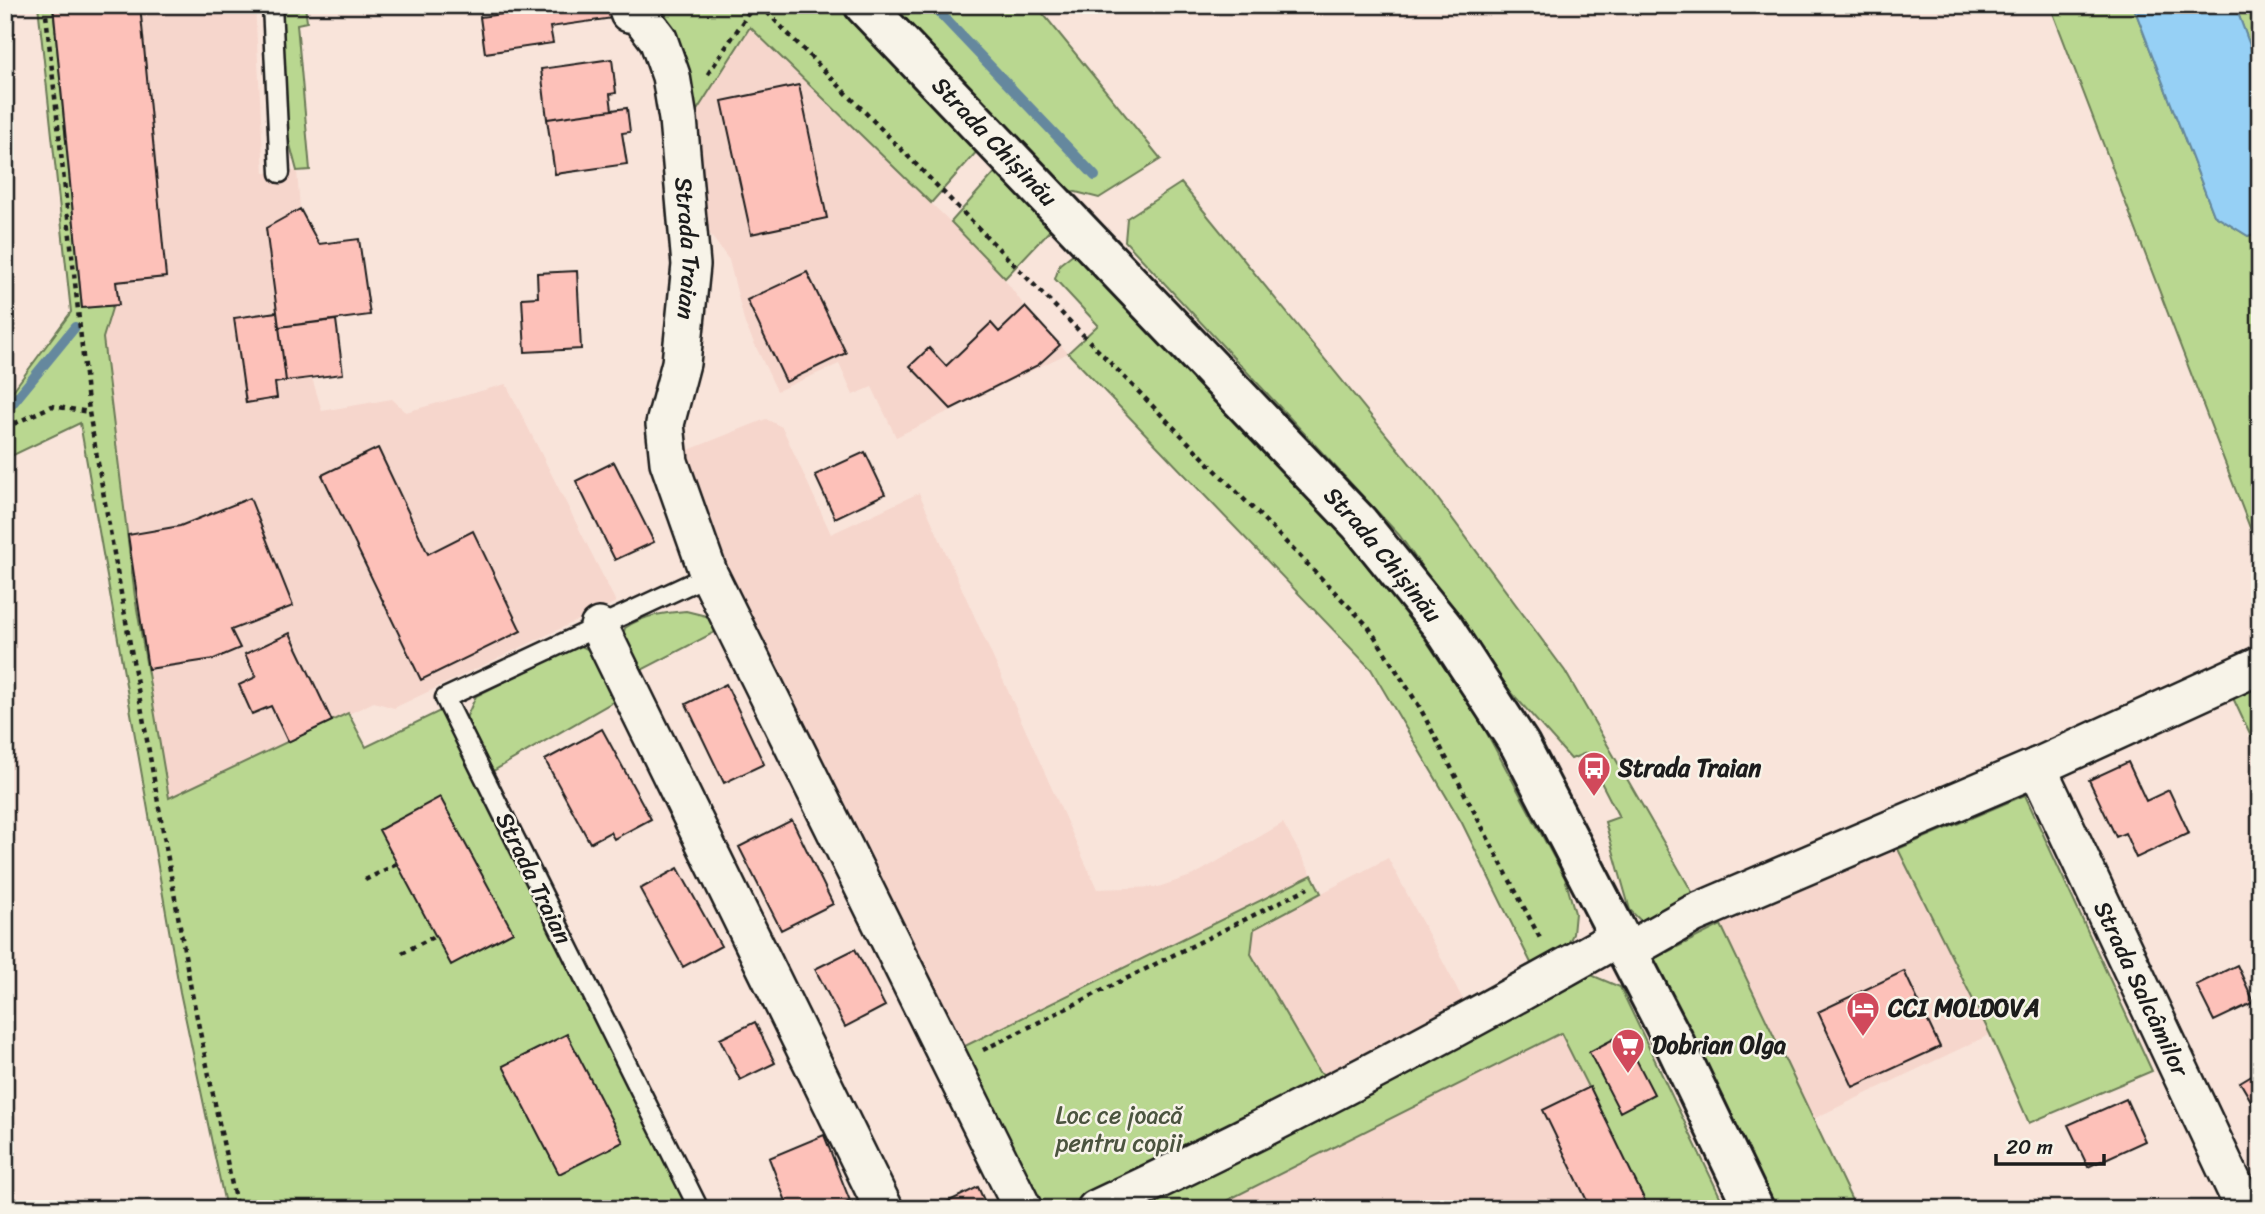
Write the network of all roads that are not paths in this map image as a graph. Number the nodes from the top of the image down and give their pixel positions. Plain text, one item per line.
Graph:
1 (272, 5) edge
2 (864, 5) edge
3 (629, 13) dead end
4 (280, 173) dead end
5 (709, 575) junction
6 (598, 627) junction
7 (2260, 665) edge
8 (2037, 768) junction
9 (1623, 944) junction
10 (699, 1209) edge
11 (884, 1209) edge
12 (1023, 1209) edge
13 (1096, 1209) edge
14 (1755, 1209) edge
15 (2245, 1209) edge

1 - 4 lane
2 - 9 street, Strada Chișinău
3 - 5 street, Strada Traian
5 - 6 lane, Strada Traian
5 - 12 street, Strada Traian
6 - 10 lane, Strada Traian
6 - 11 street
7 - 8 street
8 - 9 street
8 - 15 street, Strada Salcâmilor
9 - 13 street
9 - 14 street, Strada Chișinău

